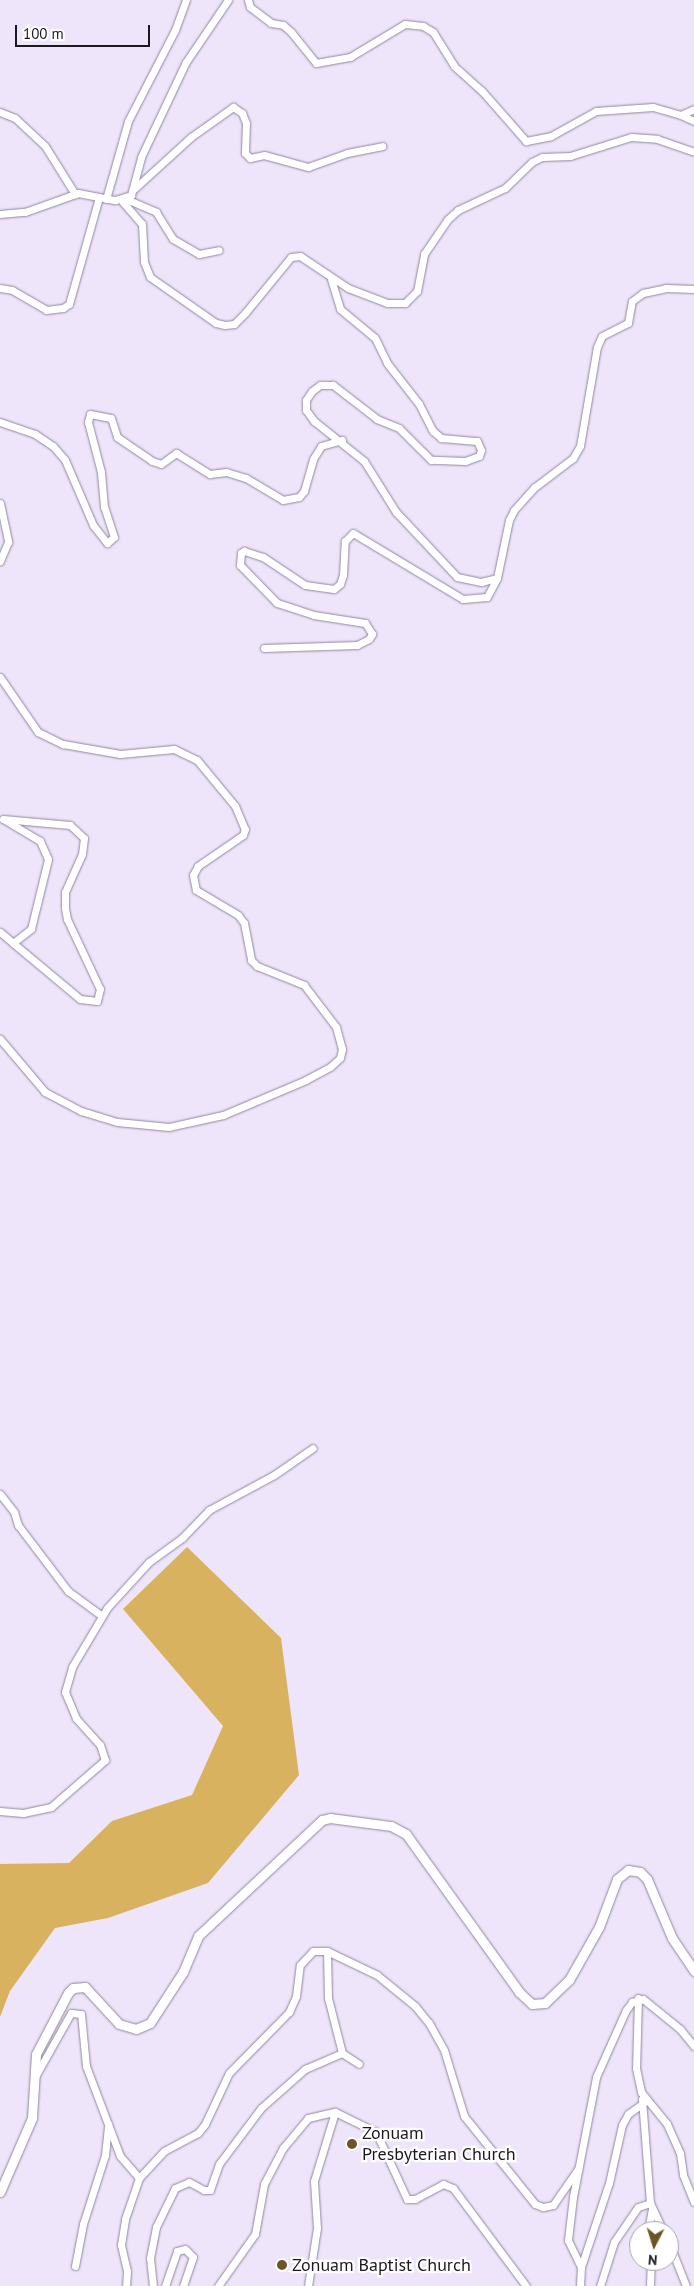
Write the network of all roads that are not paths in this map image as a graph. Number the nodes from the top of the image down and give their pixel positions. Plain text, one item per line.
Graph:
1 (186, 0) edge
2 (228, 0) edge
3 (248, 0) edge
4 (694, 109) edge
5 (0, 112) edge
6 (681, 115) junction
7 (694, 121) edge
8 (382, 146) dead end
9 (694, 152) edge
10 (134, 189) junction
11 (75, 194) junction
12 (103, 198) junction
13 (124, 199) junction
14 (0, 214) edge
15 (219, 250) dead end
16 (331, 279) junction
17 (0, 288) edge
18 (694, 289) edge
19 (0, 422) edge
20 (342, 440) junction
21 (0, 503) edge
22 (0, 561) edge
23 (497, 578) junction
24 (264, 648) dead end
25 (0, 677) edge
26 (1, 818) edge
27 (0, 932) edge
28 (14, 943) junction
29 (0, 1039) edge
30 (313, 1448) dead end
31 (0, 1494) edge
32 (102, 1616) junction
33 (0, 1811) edge
34 (327, 1951) junction
35 (694, 1971) edge
36 (638, 1998) junction
37 (694, 2046) edge
38 (342, 2052) junction
39 (358, 2064) dead end
40 (36, 2075) junction
41 (641, 2092) junction
42 (643, 2103) junction
43 (335, 2112) junction
44 (108, 2121) junction
45 (578, 2169) junction
46 (139, 2178) junction
47 (0, 2192) edge
48 (694, 2202) edge
49 (651, 2206) junction
50 (649, 2221) edge
51 (658, 2221) edge
52 (75, 2266) dead end
53 (581, 2267) junction
54 (679, 2268) edge
55 (651, 2271) edge
56 (126, 2286) edge
57 (153, 2286) edge
58 (165, 2286) edge
59 (183, 2286) edge
60 (218, 2286) edge
61 (308, 2286) edge
62 (526, 2286) edge
63 (580, 2286) edge
64 (600, 2286) edge
65 (650, 2286) edge
66 (686, 2286) edge

1 - 12 street
2 - 10 street
3 - 6 street
4 - 6 street
5 - 11 street
6 - 7 street
8 - 10 street
9 - 16 street
10 - 13 street
11 - 12 street
11 - 14 street
12 - 13 street
12 - 17 street
13 - 15 street
13 - 16 street
16 - 20 street
18 - 23 street
19 - 20 street
20 - 23 street
21 - 22 street
23 - 24 street
25 - 29 street
26 - 28 street
26 - 28 street
27 - 28 street
30 - 32 street
31 - 32 street
32 - 33 street
34 - 38 street
34 - 45 street
34 - 46 street
35 - 40 street
36 - 37 street
36 - 41 street
36 - 45 street
38 - 39 street
38 - 57 street
40 - 44 street
40 - 47 street
41 - 42 street
41 - 48 street
42 - 49 street
42 - 53 street
43 - 60 street
43 - 61 street
43 - 62 street
44 - 46 street
44 - 52 street
45 - 53 street
46 - 56 street
49 - 50 street
49 - 51 street
49 - 64 street
53 - 63 street
54 - 66 street
55 - 65 street
58 - 59 street

